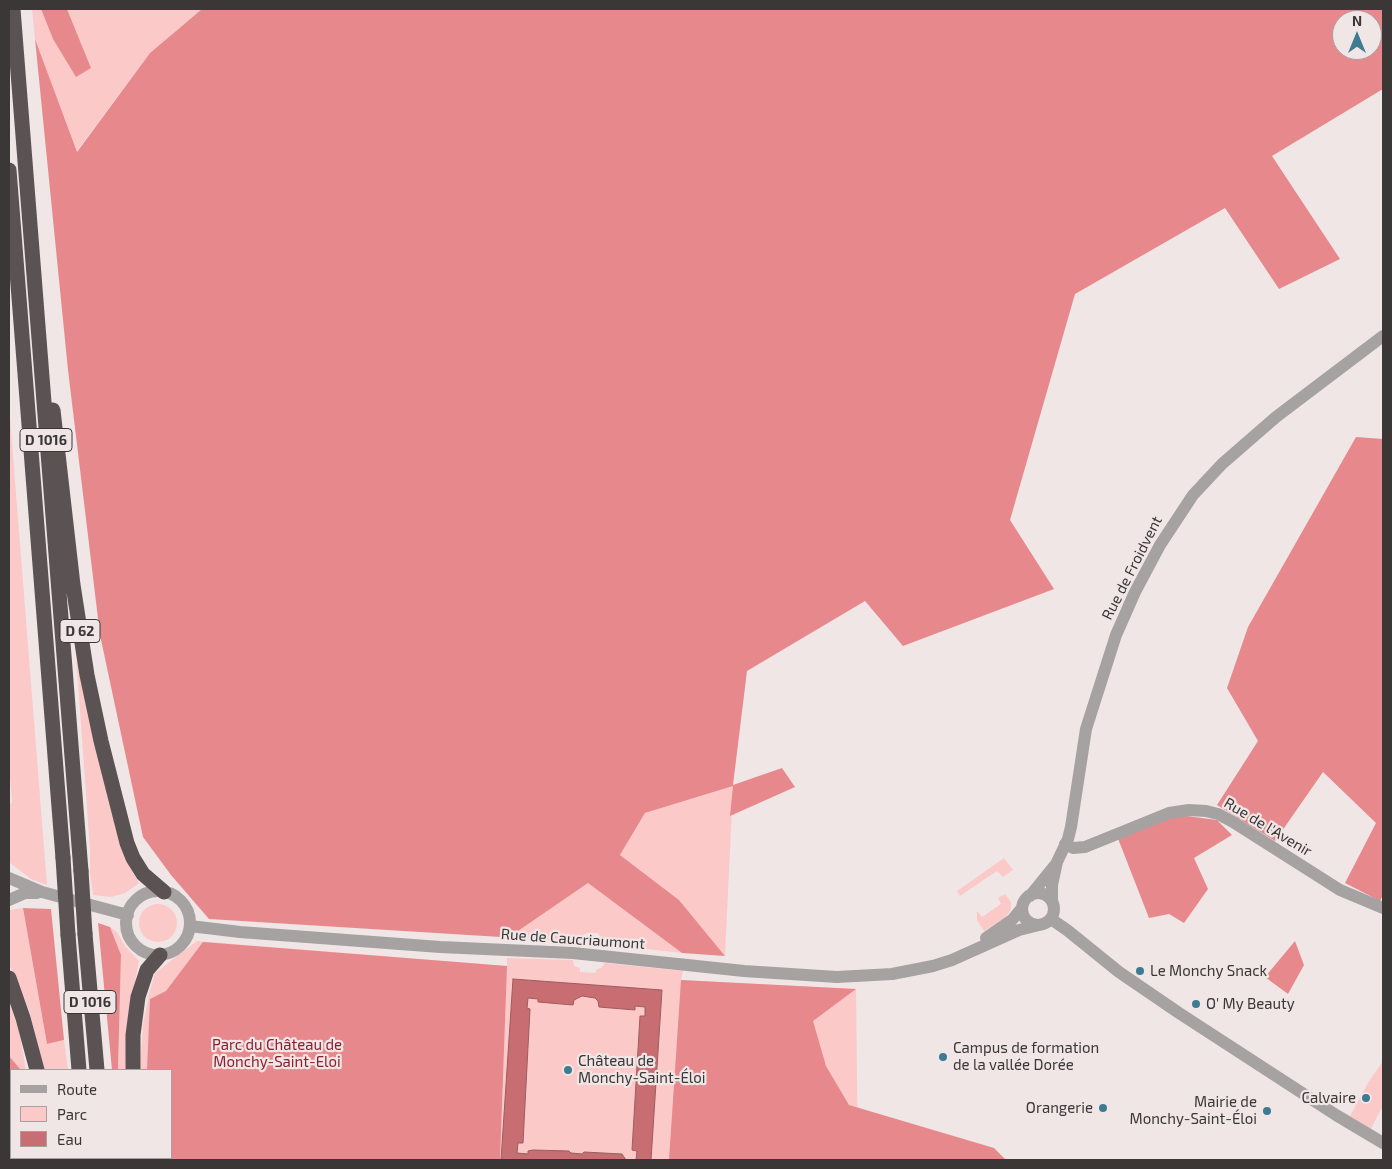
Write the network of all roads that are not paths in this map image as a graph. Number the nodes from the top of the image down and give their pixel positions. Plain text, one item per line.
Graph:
1 (13, 9) edge
2 (9, 170) edge
3 (1383, 336) edge
4 (39, 354) junction
5 (1065, 844) junction
6 (1057, 862) junction
7 (9, 878) edge
8 (42, 892) junction
9 (164, 892) junction
10 (1030, 896) junction
11 (9, 900) edge
12 (1052, 901) junction
13 (1022, 908) junction
14 (1383, 908) edge
15 (128, 914) junction
16 (1051, 919) junction
17 (1039, 925) junction
18 (190, 926) junction
19 (160, 955) junction
20 (952, 960) junction
21 (9, 978) edge
22 (36, 1069) edge
23 (79, 1069) edge
24 (97, 1069) edge
25 (133, 1069) edge
26 (1383, 1143) edge

1 - 4 highway, D 1016
2 - 23 highway, D 1016, bridge
3 - 5 street, Rue de Froidvent
4 - 9 highway, D 62
4 - 24 highway, D 1016, bridge
5 - 6 street
5 - 14 street, Rue de l'Avenir
6 - 10 street
6 - 12 street
7 - 8 street
8 - 11 street
8 - 15 street
9 - 15 street
9 - 18 street
10 - 12 street
10 - 13 street
12 - 16 street
13 - 17 street
13 - 20 street
15 - 19 street
16 - 17 street
16 - 26 street
17 - 20 street
18 - 19 street
18 - 20 street, Rue de Caucriaumont
19 - 25 highway
21 - 22 highway

